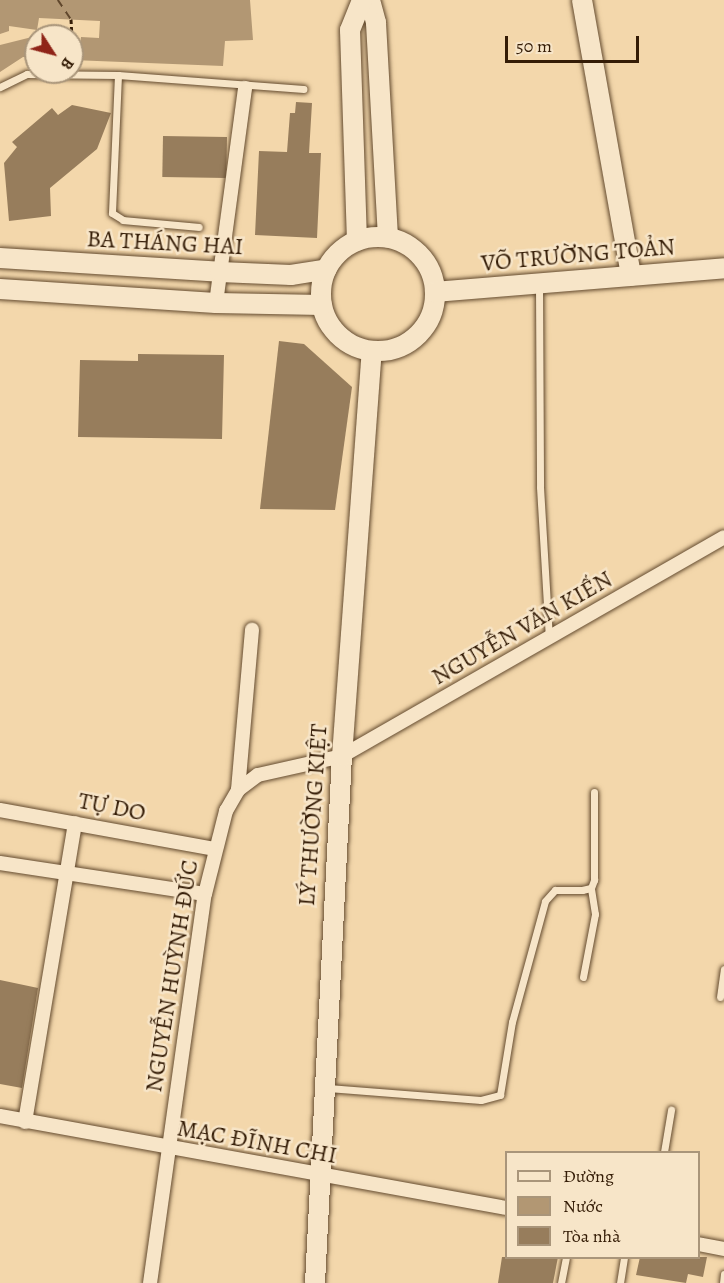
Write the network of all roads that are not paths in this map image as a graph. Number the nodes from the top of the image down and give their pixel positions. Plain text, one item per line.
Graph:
1 (362, 0) edge
2 (370, 0) edge
3 (582, 0) edge
4 (118, 75) junction
5 (0, 87) edge
6 (245, 88) junction
7 (303, 89) dead end
8 (200, 227) dead end
9 (388, 238) junction
10 (357, 241) junction
11 (0, 258) edge
12 (724, 268) edge
13 (327, 269) junction
14 (220, 273) junction
15 (631, 276) junction
16 (539, 283) junction
17 (0, 288) edge
18 (435, 292) junction
19 (216, 303) junction
20 (322, 305) junction
21 (372, 351) junction
22 (724, 537) edge
23 (252, 630) dead end
24 (549, 639) junction
25 (342, 756) junction
26 (238, 790) junction
27 (594, 792) dead end
28 (0, 810) edge
29 (75, 823) junction
30 (215, 849) junction
31 (0, 863) edge
32 (68, 874) junction
33 (591, 888) junction
34 (205, 894) junction
35 (724, 969) edge
36 (583, 977) dead end
37 (720, 997) dead end
38 (322, 1087) junction
39 (671, 1110) dead end
40 (0, 1116) edge
41 (25, 1122) junction
42 (169, 1150) junction
43 (664, 1151) edge
44 (320, 1175) junction
45 (505, 1209) edge
46 (700, 1244) edge
47 (724, 1249) edge
48 (566, 1259) edge
49 (624, 1259) edge
50 (724, 1274) edge
51 (150, 1283) edge
52 (315, 1283) edge
53 (561, 1283) edge
54 (620, 1283) edge
55 (723, 1283) edge

1 - 10 main road
2 - 9 main road
3 - 15 main road
4 - 5 lane
4 - 6 lane
4 - 8 lane
6 - 7 lane
6 - 14 street
9 - 10 main road
9 - 18 main road
10 - 13 main road
11 - 14 main road, BA THÁNG HAI
12 - 15 main road, VÕ TRƯỜNG TOẢN
13 - 14 main road, BA THÁNG HAI
13 - 20 main road
14 - 19 street
15 - 16 main road, VÕ TRƯỜNG TOẢN
16 - 18 main road, VÕ TRƯỜNG TOẢN
16 - 24 lane
17 - 19 main road
18 - 21 main road
19 - 20 main road
20 - 21 main road
21 - 25 main road, LÝ THƯỜNG KIỆT
22 - 24 street, NGUYỄN VĂN KIẾN
23 - 26 street, NGUYỄN HUỲNH ĐỨC
24 - 25 street, NGUYỄN VĂN KIẾN
25 - 26 street
25 - 38 main road, LÝ THƯỜNG KIỆT
26 - 30 street, NGUYỄN HUỲNH ĐỨC
27 - 33 lane
28 - 29 street, TỰ DO
29 - 30 street, TỰ DO
29 - 32 street
30 - 34 street, NGUYỄN HUỲNH ĐỨC
31 - 32 street
32 - 34 street
32 - 41 street
33 - 36 lane
33 - 38 lane
34 - 42 street, NGUYỄN HUỲNH ĐỨC
35 - 37 lane
38 - 44 main road, LÝ THƯỜNG KIỆT
39 - 43 lane
40 - 41 street, MẠC ĐĨNH CHI
41 - 42 street, MẠC ĐĨNH CHI
42 - 44 street, MẠC ĐĨNH CHI
42 - 51 street, NGUYỄN HUỲNH ĐỨC
44 - 45 street, MẠC ĐĨNH CHI
44 - 52 main road, LÝ THƯỜNG KIỆT
46 - 47 street
48 - 53 lane
49 - 54 lane
50 - 55 lane

